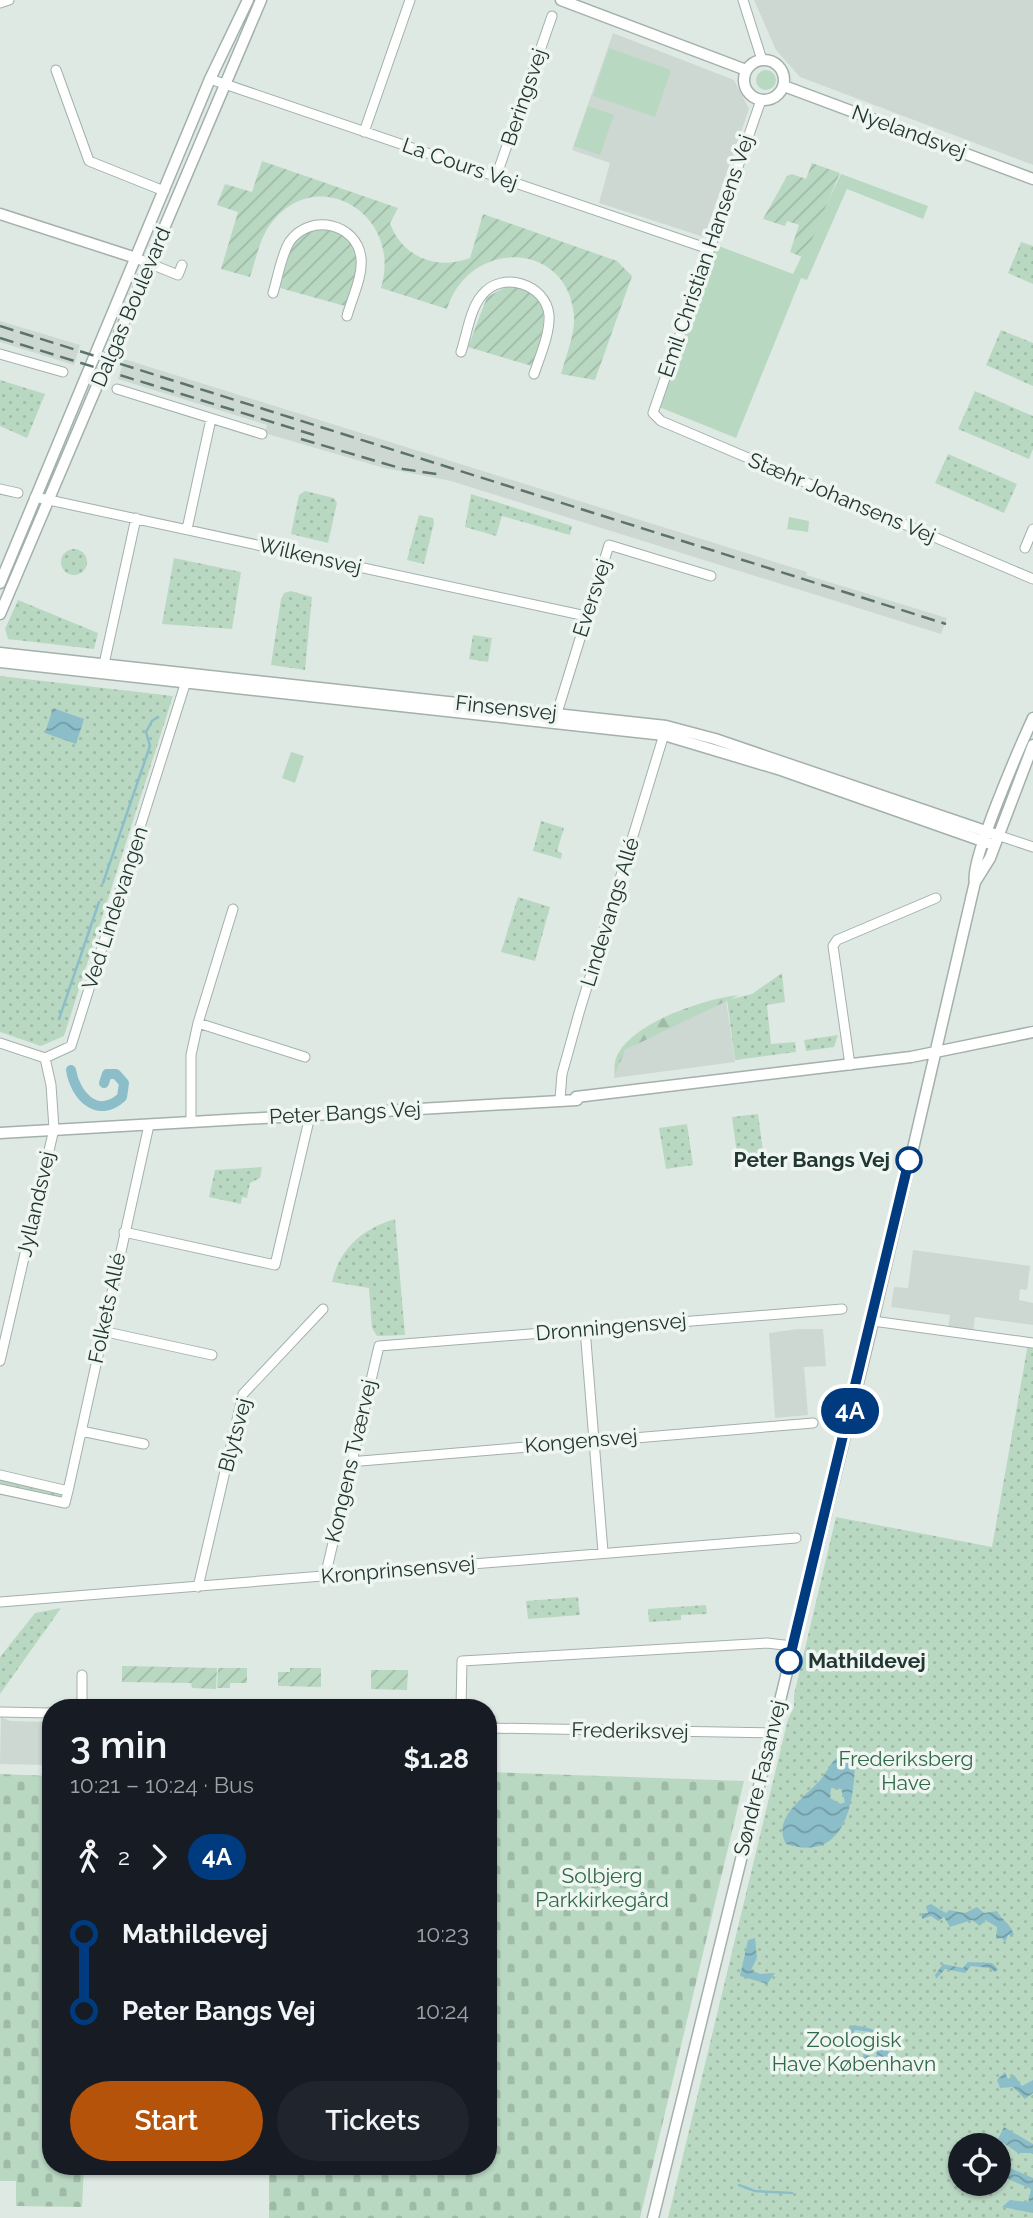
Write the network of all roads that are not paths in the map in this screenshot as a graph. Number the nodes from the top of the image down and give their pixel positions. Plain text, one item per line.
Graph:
1 (9, 0) edge
2 (248, 0) edge
3 (261, 0) edge
4 (410, 0) edge
5 (561, 0) edge
6 (743, 0) edge
7 (0, 3) edge
8 (552, 16) dead end
9 (762, 60) junction
10 (56, 70) dead end
11 (746, 70) junction
12 (210, 79) junction
13 (224, 84) junction
14 (784, 86) junction
15 (761, 100) junction
16 (364, 132) junction
17 (496, 177) junction
18 (1033, 178) edge
19 (164, 191) junction
20 (178, 197) junction
21 (0, 214) edge
22 (709, 249) junction
23 (136, 258) junction
24 (149, 263) junction
25 (182, 264) dead end
26 (273, 293) dead end
27 (347, 316) dead end
28 (461, 352) dead end
29 (0, 355) edge
30 (63, 372) dead end
31 (534, 374) dead end
32 (117, 389) dead end
33 (653, 413) joint
34 (212, 419) junction
35 (262, 435) dead end
36 (0, 489) edge
37 (18, 493) dead end
38 (35, 497) junction
39 (50, 500) junction
40 (136, 518) junction
41 (187, 529) junction
42 (1033, 529) edge
43 (1025, 548) dead end
44 (711, 576) dead end
45 (1033, 579) edge
46 (0, 583) edge
47 (0, 614) edge
48 (586, 616) junction
49 (0, 653) edge
50 (0, 662) edge
51 (102, 669) junction
52 (187, 679) junction
53 (554, 718) junction
54 (1032, 722) edge
55 (665, 730) junction
56 (1033, 745) edge
57 (991, 838) junction
58 (1033, 847) edge
59 (936, 898) dead end
60 (233, 909) dead end
61 (198, 1023) junction
62 (1033, 1032) edge
63 (0, 1043) edge
64 (936, 1052) junction
65 (304, 1057) dead end
66 (45, 1058) junction
67 (850, 1065) junction
68 (560, 1099) junction
69 (310, 1116) junction
70 (191, 1122) junction
71 (149, 1125) junction
72 (54, 1129) junction
73 (0, 1133) edge
74 (124, 1232) junction
75 (323, 1309) dead end
76 (842, 1309) dead end
77 (873, 1321) junction
78 (585, 1329) junction
79 (103, 1331) junction
80 (1033, 1343) edge
81 (379, 1346) joint
82 (212, 1355) dead end
83 (0, 1362) edge
84 (813, 1423) dead end
85 (81, 1431) junction
86 (594, 1440) junction
87 (144, 1444) dead end
88 (349, 1462) junction
89 (0, 1475) edge
90 (0, 1489) edge
91 (68, 1491) junction
92 (796, 1538) dead end
93 (603, 1552) junction
94 (325, 1577) junction
95 (198, 1587) junction
96 (0, 1602) edge
97 (792, 1646) junction
98 (82, 1675) dead end
99 (82, 1699) edge
100 (461, 1699) edge
101 (1, 1712) edge
102 (42, 1713) edge
103 (497, 1728) edge
104 (772, 1733) junction
105 (653, 2218) edge

1 - 7 street
2 - 12 street, Dalgas Boulevard
3 - 13 street, Dalgas Boulevard
4 - 16 street
5 - 11 street
6 - 9 street
8 - 17 street, Beringsvej
9 - 11 street
9 - 14 street
10 - 19 street
11 - 15 street
12 - 13 street, La Cours Vej
12 - 19 street, Dalgas Boulevard
13 - 16 street, La Cours Vej
13 - 20 street, Dalgas Boulevard
14 - 15 street
14 - 18 street, Nyelandsvej
15 - 22 street, Emil Christian Hansens Vej
16 - 17 street, La Cours Vej
17 - 22 street, La Cours Vej
19 - 20 street
19 - 23 street, Dalgas Boulevard
20 - 24 street, Dalgas Boulevard
21 - 23 street
22 - 33 street, Emil Christian Hansens Vej
23 - 24 street
23 - 38 street, Dalgas Boulevard
24 - 25 street
24 - 39 street, Dalgas Boulevard
26 - 27 street
28 - 31 street
29 - 30 street
32 - 34 street
33 - 45 street, Stæhr Johansens Vej
34 - 35 street
34 - 41 street
36 - 37 street
38 - 39 street, Wilkensvej
38 - 46 street, Dalgas Boulevard
39 - 40 street, Wilkensvej
39 - 47 street, Dalgas Boulevard
40 - 41 street, Wilkensvej
40 - 51 street
41 - 48 street, Wilkensvej
42 - 43 street
44 - 48 street, Eversvej
48 - 53 street, Eversvej
49 - 51 street, Finsensvej
50 - 51 street, Finsensvej
51 - 52 street, Finsensvej
52 - 53 street, Finsensvej
52 - 66 street, Ved Lindevangen
53 - 55 street, Finsensvej
54 - 57 street
55 - 57 street, Finsensvej
55 - 68 street, Lindevangs Allé
56 - 57 street
57 - 58 street
57 - 64 street, Søndre Fasanvej
59 - 67 street
60 - 61 street
61 - 65 street
61 - 70 street
62 - 64 street, Peter Bangs Vej
63 - 66 street
64 - 67 street, Peter Bangs Vej
64 - 77 street, Søndre Fasanvej
66 - 72 street
67 - 68 street, Peter Bangs Vej
68 - 69 street, Peter Bangs Vej
69 - 70 street, Peter Bangs Vej
69 - 74 street
70 - 71 street, Peter Bangs Vej
71 - 72 street, Peter Bangs Vej
71 - 74 street, Folkets Allé
72 - 73 street, Peter Bangs Vej
72 - 83 street, Jyllandsvej
74 - 79 street, Folkets Allé
75 - 95 street, Blytsvej
76 - 78 street, Dronningensvej
77 - 80 street
77 - 97 street, Søndre Fasanvej
78 - 81 street, Dronningensvej
78 - 86 street
79 - 82 street
79 - 85 street, Folkets Allé
81 - 88 street, Kongens Tværvej
84 - 86 street, Kongensvej
85 - 87 street
85 - 91 street, Folkets Allé
86 - 88 street, Kongensvej
86 - 93 street
88 - 94 street, Kongens Tværvej
89 - 91 street
90 - 91 street
92 - 93 street, Kronprinsensvej
93 - 94 street, Kronprinsensvej
94 - 95 street, Kronprinsensvej
95 - 96 street, Kronprinsensvej
97 - 100 street
97 - 104 street, Søndre Fasanvej
98 - 99 street
101 - 102 street
103 - 104 street, Frederiksvej
104 - 105 street, Søndre Fasanvej

